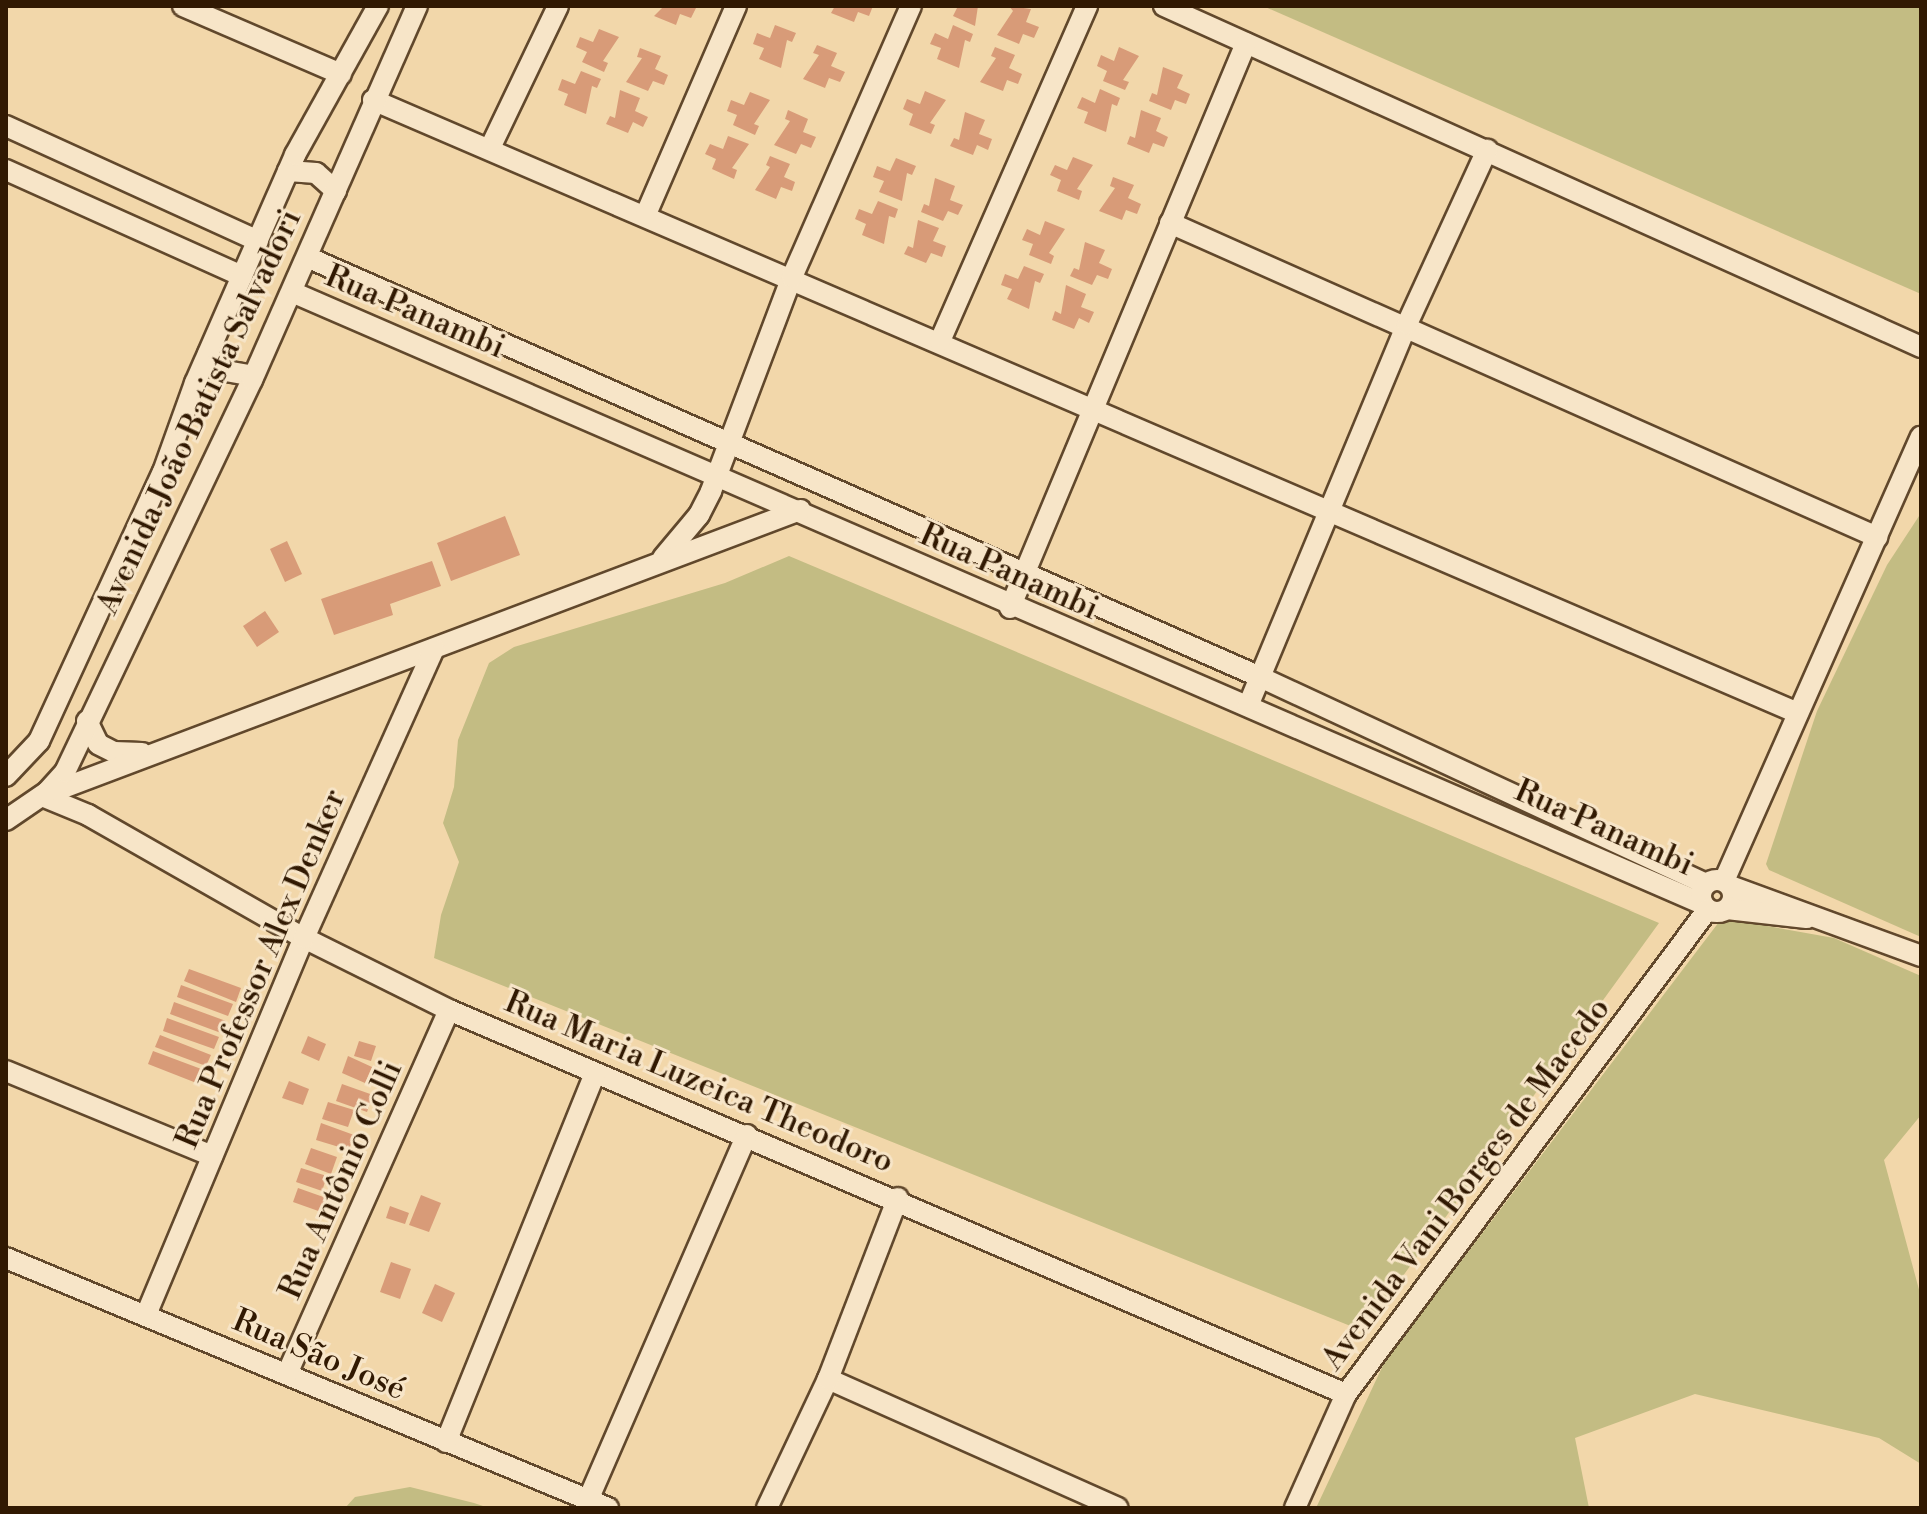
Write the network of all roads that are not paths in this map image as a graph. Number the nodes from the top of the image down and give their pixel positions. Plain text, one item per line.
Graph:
1 (183, 6) edge
2 (378, 6) edge
3 (417, 6) edge
4 (558, 6) edge
5 (736, 6) edge
6 (911, 6) edge
7 (1087, 6) edge
8 (1164, 6) edge
9 (1246, 43) junction
10 (341, 74) junction
11 (373, 100) junction
12 (6, 126) edge
13 (491, 146) junction
14 (1487, 150) junction
15 (6, 170) edge
16 (288, 171) junction
17 (336, 191) junction
18 (646, 214) junction
19 (1170, 223) junction
20 (258, 241) junction
21 (307, 257) junction
22 (242, 276) junction
23 (792, 277) junction
24 (292, 292) junction
25 (1407, 324) junction
26 (940, 341) junction
27 (1921, 347) edge
28 (208, 354) junction
29 (253, 376) junction
30 (1093, 408) junction
31 (1921, 437) edge
32 (728, 443) junction
33 (716, 472) junction
34 (800, 510) junction
35 (1332, 510) junction
36 (1877, 537) junction
37 (659, 562) junction
38 (1025, 572) junction
39 (1010, 608) junction
40 (434, 649) junction
41 (1260, 677) junction
42 (1248, 706) junction
43 (1798, 713) junction
44 (87, 721) junction
45 (151, 753) junction
46 (6, 776) edge
47 (42, 796) junction
48 (6, 820) edge
49 (1716, 896) junction
50 (304, 938) junction
51 (1921, 956) edge
52 (449, 1010) junction
53 (6, 1071) edge
54 (595, 1073) junction
55 (747, 1135) junction
56 (212, 1156) junction
57 (898, 1198) junction
58 (6, 1258) edge
59 (146, 1315) junction
60 (287, 1374) junction
61 (828, 1379) junction
62 (1346, 1394) junction
63 (446, 1442) junction
64 (588, 1500) junction
65 (608, 1508) edge
66 (767, 1508) edge
67 (1118, 1508) edge
68 (1295, 1508) edge

1 - 10 street
2 - 10 street, Avenida João Batista Salvadori
3 - 11 street, Avenida João Batista Salvadori
4 - 13 street
5 - 18 street
6 - 23 street
7 - 26 street
8 - 9 street
9 - 14 street
9 - 19 street
10 - 16 street, Avenida João Batista Salvadori
11 - 13 street
11 - 17 street, Avenida João Batista Salvadori
12 - 20 street
13 - 18 street
14 - 25 street
14 - 27 street
15 - 22 street
16 - 17 street
16 - 20 street, Avenida João Batista Salvadori
17 - 21 street, Avenida João Batista Salvadori
18 - 23 street
19 - 25 street
19 - 30 street
20 - 22 street, Avenida João Batista Salvadori
21 - 24 street, Avenida João Batista Salvadori
21 - 32 street, Rua Panambi
22 - 28 street, Avenida João Batista Salvadori
23 - 26 street
23 - 32 street
24 - 29 street, Avenida João Batista Salvadori
24 - 33 street, Rua Panambi
25 - 35 street
25 - 36 street
26 - 30 street
28 - 29 street
28 - 46 street, Avenida João Batista Salvadori
29 - 44 street, Avenida João Batista Salvadori
30 - 35 street
30 - 38 street
31 - 36 street, Avenida Vani Borges de Macedo
32 - 33 street
32 - 38 street, Rua Panambi
33 - 34 street, Rua Panambi
33 - 37 street
34 - 37 street
34 - 39 street, Rua Panambi
35 - 41 street
35 - 43 street
36 - 43 street, Avenida Vani Borges de Macedo
37 - 40 street
38 - 39 street
38 - 41 street, Rua Panambi
39 - 42 street, Rua Panambi
40 - 45 street
40 - 50 street, Rua Professor Alex Denker
41 - 42 street
41 - 49 street, Rua Panambi
42 - 49 street, Rua Panambi
43 - 49 street, Avenida Vani Borges de Macedo
44 - 45 street
44 - 47 street, Avenida João Batista Salvadori
45 - 47 street
47 - 48 street, Avenida João Batista Salvadori
47 - 50 street, Rua Maria Luzeica Theodoro
49 - 51 street, Rua Panambi
49 - 62 street, Avenida Vani Borges de Macedo
50 - 52 street, Rua Maria Luzeica Theodoro
50 - 56 street, Rua Professor Alex Denker
52 - 54 street, Rua Maria Luzeica Theodoro
52 - 60 street, Rua Antônio Colli
53 - 56 street
54 - 55 street, Rua Maria Luzeica Theodoro
54 - 63 street
55 - 57 street, Rua Maria Luzeica Theodoro
55 - 64 street
56 - 59 street, Rua Professor Alex Denker
57 - 61 street
57 - 62 street, Rua Maria Luzeica Theodoro
58 - 59 street, Rua São José
59 - 60 street, Rua São José
60 - 63 street, Rua São José
61 - 66 street
61 - 67 street
62 - 68 street, Avenida Vani Borges de Macedo
63 - 64 street, Rua São José
64 - 65 street, Rua São José

